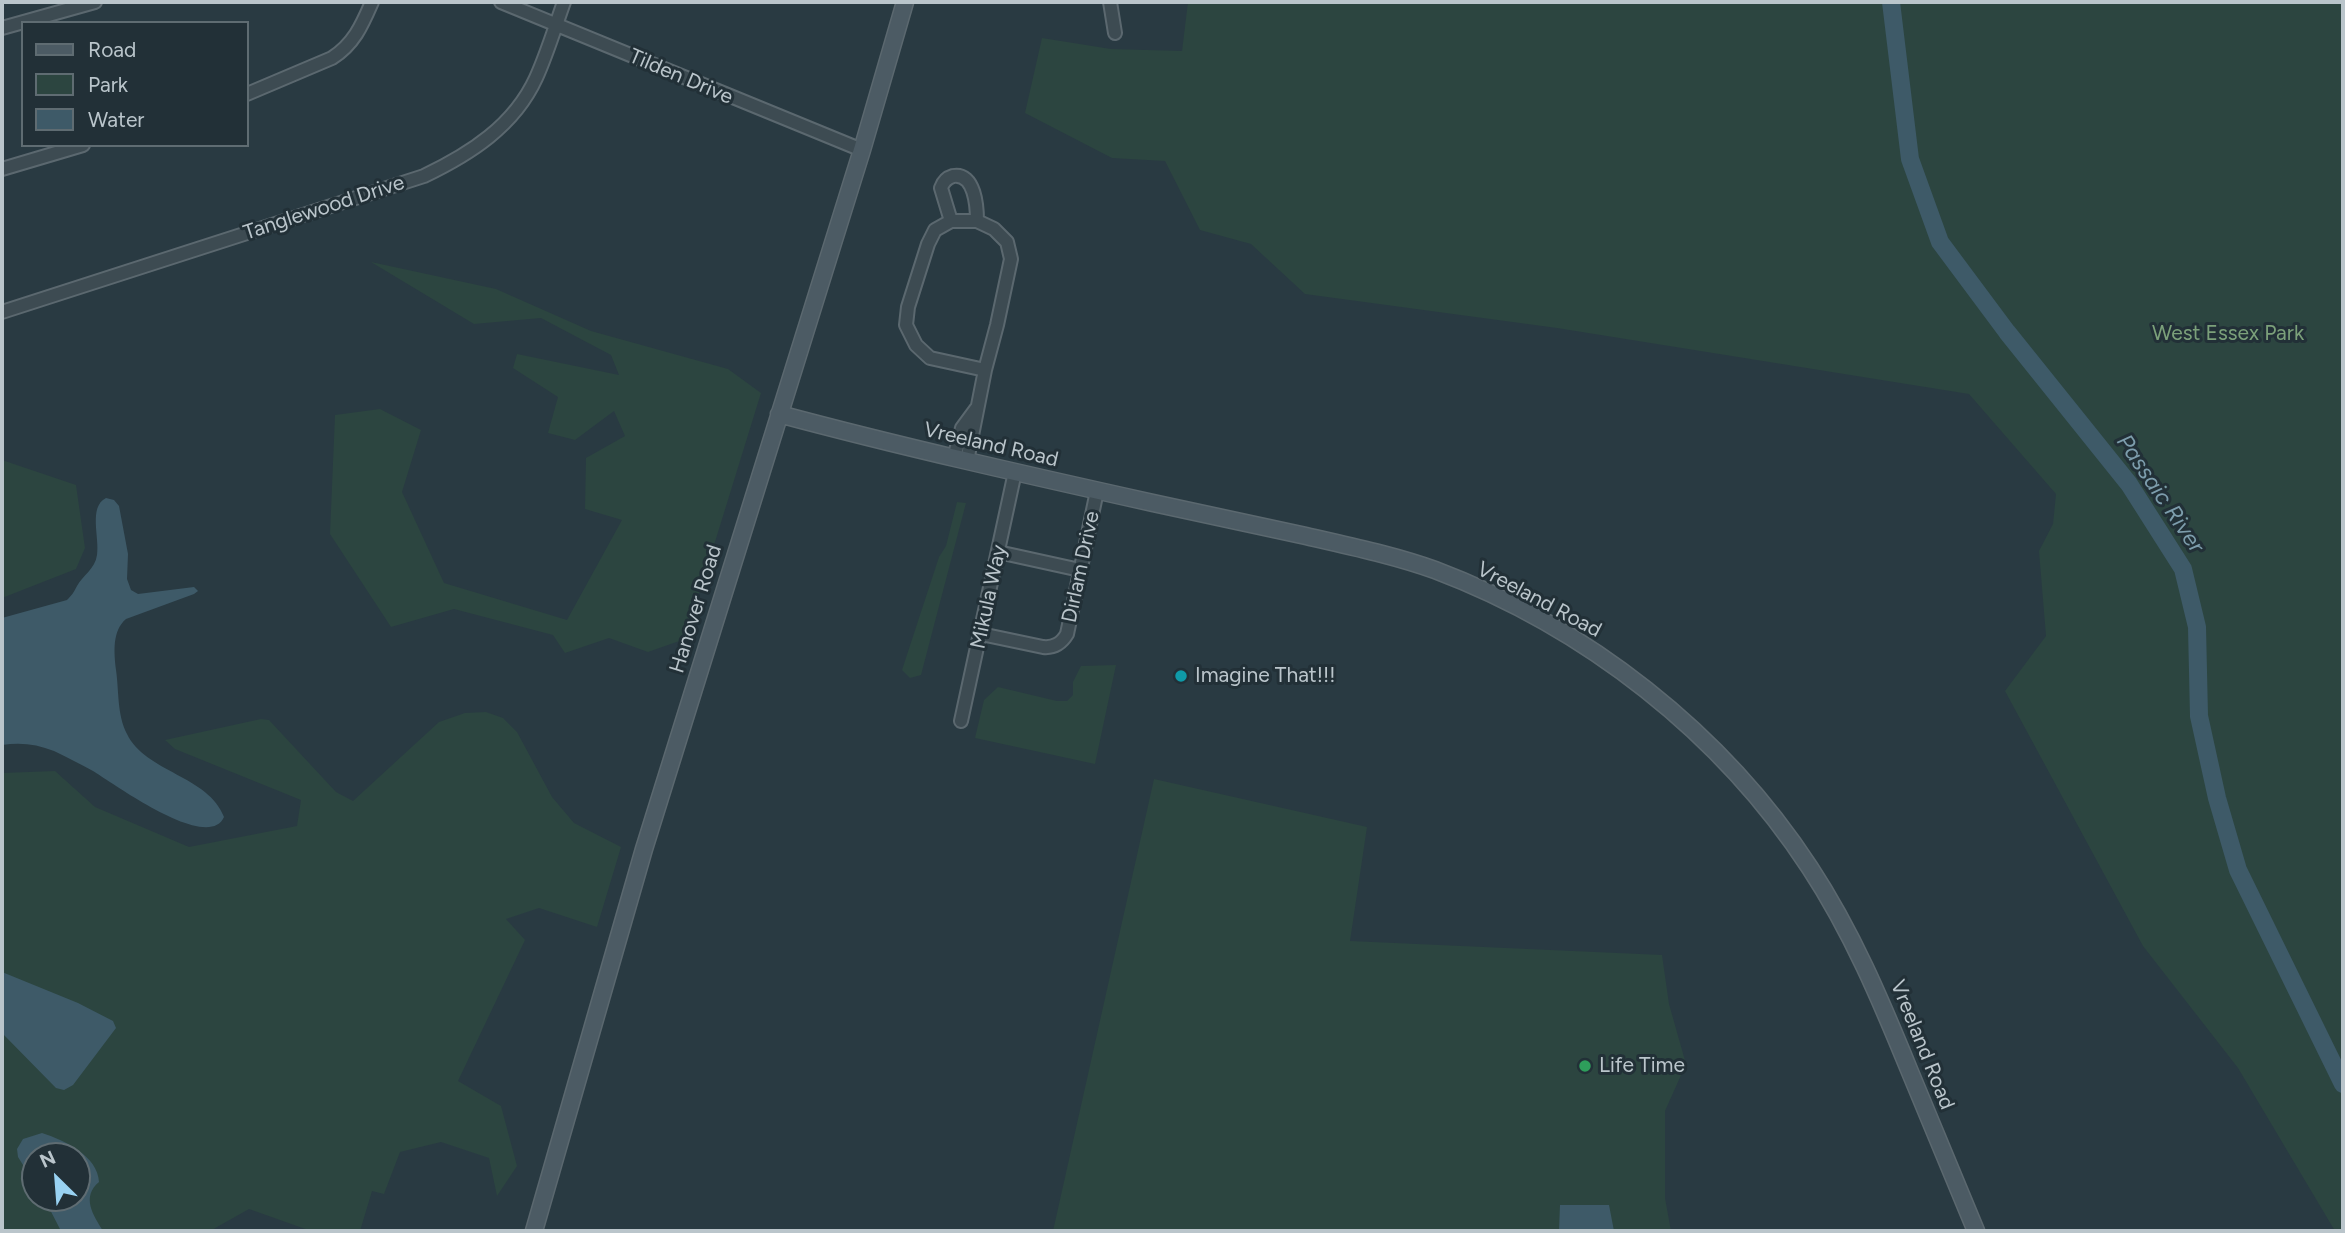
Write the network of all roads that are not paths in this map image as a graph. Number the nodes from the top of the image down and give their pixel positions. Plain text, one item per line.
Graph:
1 (95, 2) edge
2 (372, 2) edge
3 (501, 2) edge
4 (564, 2) edge
5 (905, 2) edge
6 (1110, 2) edge
7 (27, 21) edge
8 (21, 23) edge
9 (555, 24) junction
10 (2, 28) edge
11 (1115, 33) dead end
12 (248, 94) edge
13 (76, 147) edge
14 (862, 150) junction
15 (2, 169) edge
16 (951, 221) junction
17 (977, 221) junction
18 (2, 312) edge
19 (985, 370) junction
20 (779, 414) junction
21 (960, 460) junction
22 (1015, 472) junction
23 (1097, 491) junction
24 (998, 552) junction
25 (1080, 570) junction
26 (981, 634) junction
27 (961, 721) dead end
28 (534, 1231) edge
29 (1976, 1231) edge

1 - 7 street
2 - 12 street
3 - 9 street, Tilden Drive
4 - 9 street, Tanglewood Drive
5 - 14 street, Hanover Road
6 - 11 street
8 - 10 street
9 - 14 street, Tilden Drive
9 - 18 street, Tanglewood Drive
13 - 15 street
14 - 20 street, Hanover Road
16 - 17 street
16 - 17 street
16 - 19 street
17 - 19 street
19 - 21 street
20 - 21 street, Vreeland Road
20 - 28 street, Hanover Road
21 - 22 street, Vreeland Road
22 - 23 street, Vreeland Road
22 - 24 street, Mikula Way
23 - 25 street, Dirlam Drive
23 - 29 street, Vreeland Road
24 - 25 street
24 - 26 street, Mikula Way
25 - 26 street, Dirlam Drive
26 - 27 street, Mikula Way

